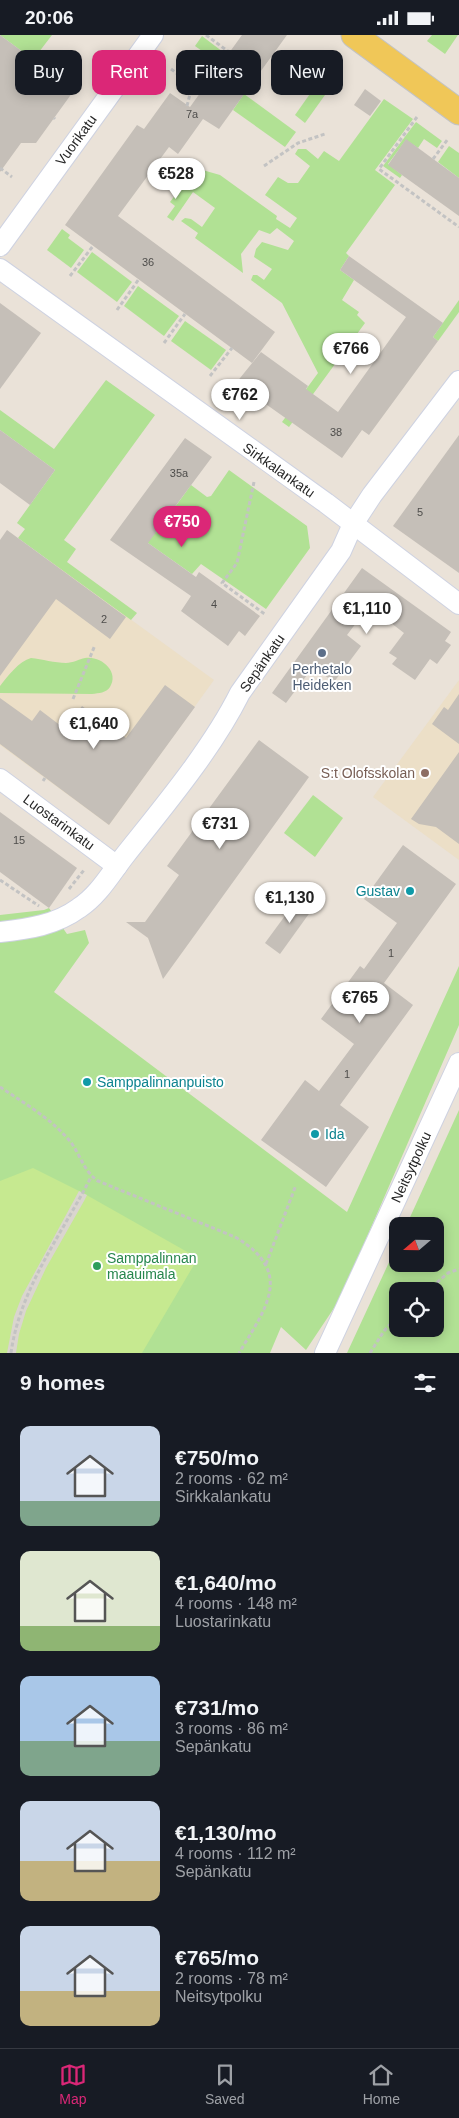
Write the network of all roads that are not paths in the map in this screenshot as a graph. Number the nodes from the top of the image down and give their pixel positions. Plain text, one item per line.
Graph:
1 (153, 35) edge
2 (354, 35) edge
3 (459, 113) edge
4 (0, 246) edge
5 (0, 269) edge
6 (459, 381) edge
7 (353, 524) junction
8 (459, 604) edge
9 (0, 779) edge
10 (117, 866) junction
11 (0, 932) edge
12 (459, 1063) edge
13 (325, 1353) edge

1 - 4 street, Vuorikatu
2 - 3 main road
5 - 7 street, Sirkkalankatu
6 - 7 street, Sepänkatu
7 - 8 street, Sirkkalankatu
7 - 10 street, Sepänkatu
9 - 10 street, Luostarinkatu
10 - 11 street, Sepänkatu
12 - 13 street, Neitsytpolku

